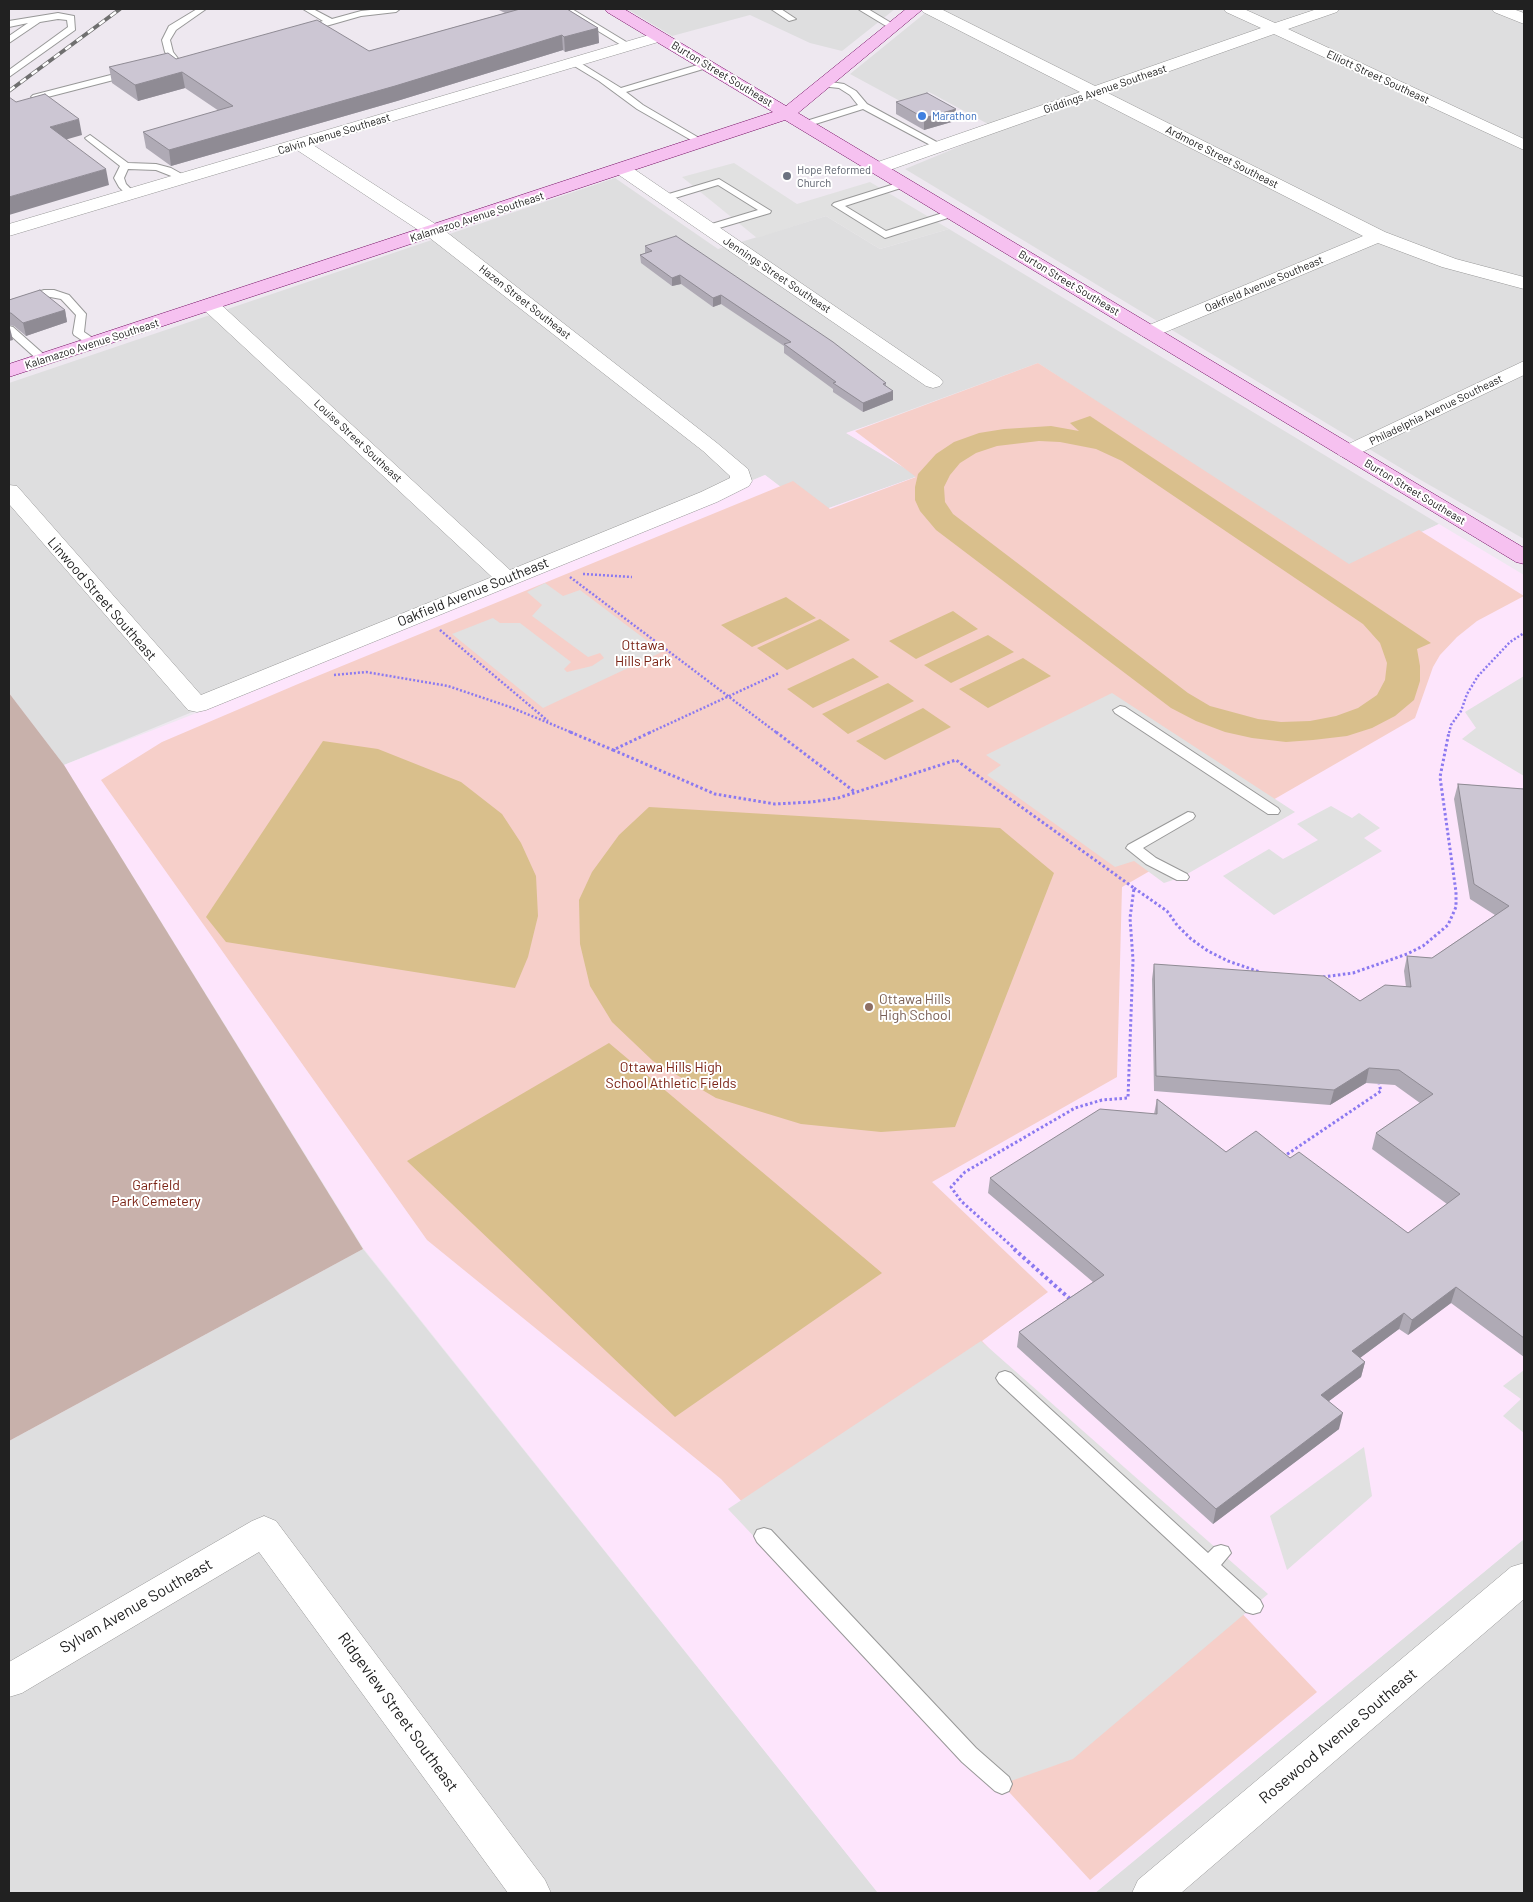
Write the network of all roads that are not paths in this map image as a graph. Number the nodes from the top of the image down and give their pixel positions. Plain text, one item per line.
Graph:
1 (202, 9) edge
2 (307, 9) edge
3 (396, 9) edge
4 (566, 9) edge
5 (613, 9) edge
6 (775, 9) edge
7 (862, 9) edge
8 (915, 9) edge
9 (930, 9) edge
10 (1232, 9) edge
11 (1330, 9) edge
12 (1500, 9) edge
13 (44, 18) junction
14 (792, 19) dead end
15 (1524, 19) edge
16 (331, 22) junction
17 (9, 24) edge
18 (894, 26) junction
19 (1275, 28) junction
20 (294, 31) edge
21 (659, 37) junction
22 (9, 40) edge
23 (628, 46) junction
24 (176, 61) edge
25 (574, 62) junction
26 (707, 65) junction
27 (138, 71) edge
28 (9, 74) edge
29 (824, 84) junction
30 (618, 92) junction
31 (1095, 92) junction
32 (36, 97) edge
33 (864, 106) junction
34 (788, 113) junction
35 (806, 124) junction
36 (90, 138) dead end
37 (701, 142) junction
38 (300, 144) junction
39 (1524, 145) edge
40 (939, 146) junction
41 (126, 166) junction
42 (878, 168) junction
43 (622, 169) junction
44 (184, 178) junction
45 (904, 184) junction
46 (130, 194) junction
47 (665, 198) junction
48 (953, 213) junction
49 (708, 228) junction
50 (9, 230) edge
51 (434, 231) junction
52 (1378, 236) junction
53 (1524, 283) edge
54 (9, 304) edge
55 (210, 305) junction
56 (9, 329) edge
57 (1149, 332) junction
58 (93, 343) junction
59 (44, 360) junction
60 (1524, 367) edge
61 (9, 371) edge
62 (933, 382) dead end
63 (1347, 452) junction
64 (740, 474) joint
65 (9, 491) edge
66 (1524, 557) edge
67 (506, 578) junction
68 (197, 705) joint
69 (1120, 710) dead end
70 (1273, 811) dead end
71 (1188, 816) dead end
72 (1182, 877) dead end
73 (1005, 1378) dead end
74 (264, 1531) joint
75 (764, 1536) dead end
76 (1519, 1591) edge
77 (1253, 1606) dead end
78 (9, 1681) edge
79 (1002, 1784) dead end
80 (531, 1893) edge
81 (1152, 1893) edge

1 - 24 lane
2 - 16 lane
3 - 16 lane
4 - 23 lane
5 - 21 main road, Burton Street Southeast
6 - 14 lane
7 - 18 lane
8 - 18 main road, Kalamazoo Avenue Southeast
9 - 31 street, Ardmore Street Southeast
10 - 19 street, Elliott Street Southeast
11 - 19 street, Giddings Avenue Southeast
12 - 15 street
13 - 17 lane
13 - 22 lane
13 - 28 lane
16 - 20 lane
18 - 29 main road, Kalamazoo Avenue Southeast
19 - 31 street, Giddings Avenue Southeast
19 - 39 street, Elliott Street Southeast
21 - 23 street, Calvin Avenue Southeast
21 - 26 main road, Burton Street Southeast
23 - 25 street, Calvin Avenue Southeast
25 - 30 lane
25 - 38 street, Calvin Avenue Southeast
26 - 30 lane
26 - 34 main road, Burton Street Southeast
27 - 32 lane
29 - 33 lane
29 - 34 main road, Kalamazoo Avenue Southeast
30 - 37 lane
31 - 40 street, Giddings Avenue Southeast
31 - 52 street, Ardmore Street Southeast
33 - 35 lane
33 - 40 lane
34 - 35 main road, Burton Street Southeast
34 - 37 main road, Kalamazoo Avenue Southeast
35 - 42 main road, Burton Street Southeast
36 - 41 lane
37 - 43 main road, Kalamazoo Avenue Southeast
38 - 44 street, Calvin Avenue Southeast
38 - 51 street, Hazen Street Southeast
40 - 42 street, Giddings Avenue Southeast
41 - 44 lane
41 - 46 lane
42 - 45 main road, Burton Street Southeast
43 - 47 street, Jennings Street Southeast
43 - 51 main road, Kalamazoo Avenue Southeast
44 - 46 street, Calvin Avenue Southeast
45 - 48 main road, Burton Street Southeast
45 - 48 lane
46 - 50 street, Calvin Avenue Southeast
47 - 49 street, Jennings Street Southeast
47 - 49 lane
48 - 57 main road, Burton Street Southeast
49 - 62 street, Jennings Street Southeast
51 - 55 main road, Kalamazoo Avenue Southeast
51 - 64 street, Hazen Street Southeast
52 - 53 street, Ardmore Street Southeast
52 - 57 street, Oakfield Avenue Southeast
54 - 58 lane
55 - 58 main road, Kalamazoo Avenue Southeast
55 - 67 street, Louise Street Southeast
56 - 59 lane
57 - 63 main road, Burton Street Southeast
58 - 59 main road, Kalamazoo Avenue Southeast
59 - 61 main road, Kalamazoo Avenue Southeast
60 - 63 street, Philadelphia Avenue Southeast
63 - 66 main road, Burton Street Southeast
64 - 67 street, Oakfield Avenue Southeast
65 - 68 street, Linwood Street Southeast
67 - 68 street, Oakfield Avenue Southeast
69 - 70 lane
71 - 72 lane
73 - 77 lane
74 - 78 street, Sylvan Avenue Southeast
74 - 80 street, Ridgeview Street Southeast
75 - 79 lane
76 - 81 street, Rosewood Avenue Southeast

